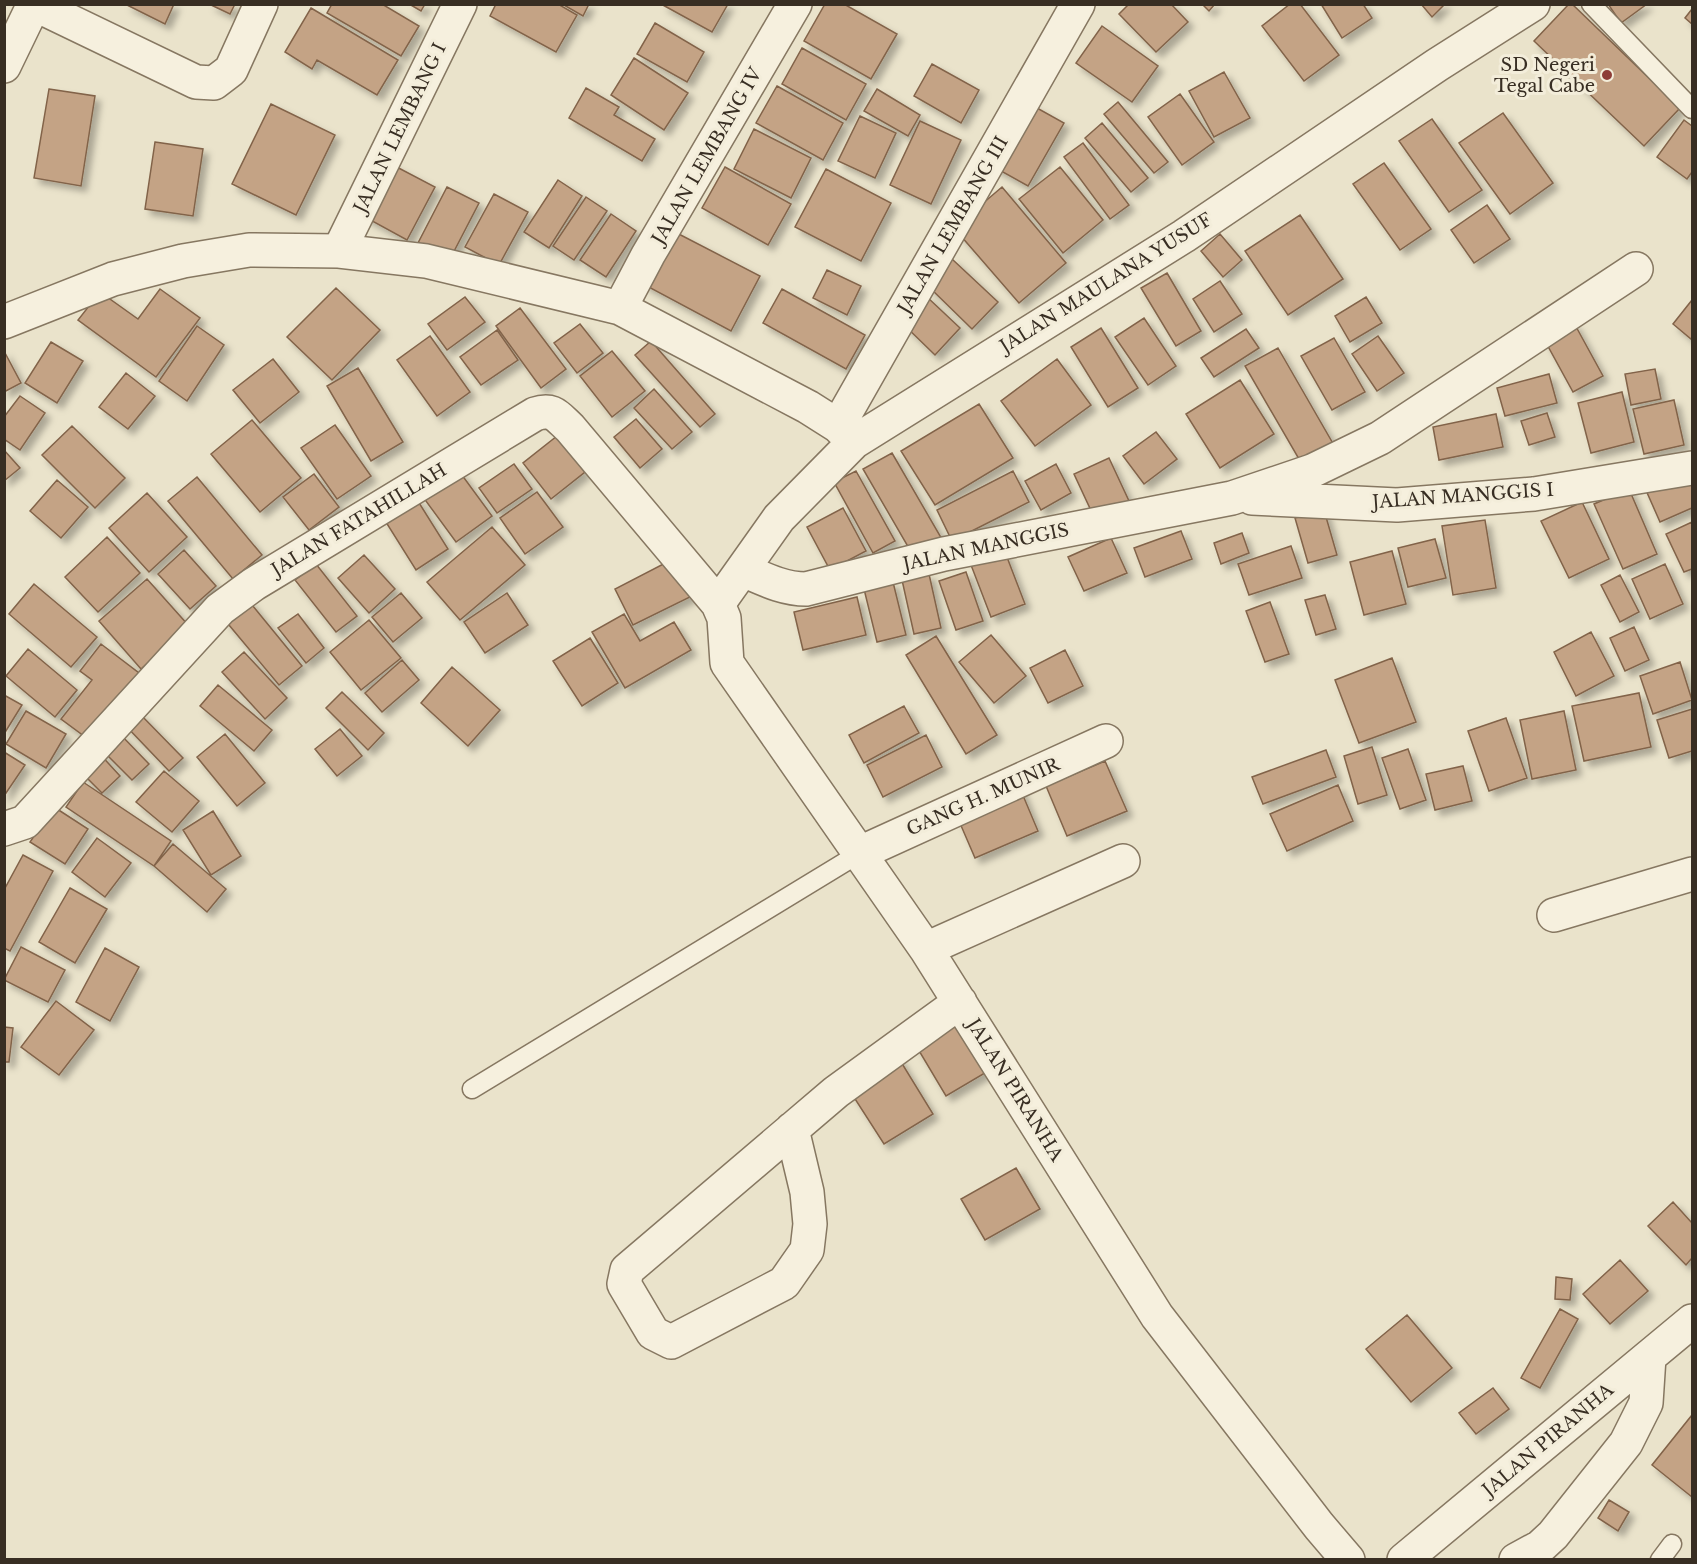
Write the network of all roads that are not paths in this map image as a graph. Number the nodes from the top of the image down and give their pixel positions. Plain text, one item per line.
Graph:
1 (34, 4) edge
2 (261, 4) edge
3 (460, 4) edge
4 (795, 4) edge
5 (1078, 4) edge
6 (1591, 4) edge
7 (1512, 10) edge
8 (4, 66) edge
9 (1692, 109) edge
10 (339, 251) junction
11 (1636, 269) dead end
12 (620, 308) junction
13 (4, 322) edge
14 (846, 434) junction
15 (1692, 468) edge
16 (1232, 498) junction
17 (742, 570) junction
18 (718, 604) junction
19 (1106, 741) dead end
20 (4, 829) edge
21 (860, 853) junction
22 (1123, 861) dead end
23 (1692, 874) edge
24 (1554, 915) dead end
25 (926, 949) junction
26 (960, 1002) junction
27 (472, 1089) dead end
28 (792, 1129) junction
29 (1692, 1321) edge
30 (1650, 1357) junction
31 (1672, 1544) dead end
32 (1348, 1560) edge
33 (1404, 1560) edge
34 (1516, 1560) edge
35 (1660, 1560) edge

1 - 2 street
1 - 8 street
3 - 10 street, JALAN LEMBANG I
4 - 12 street, JALAN LEMBANG IV
5 - 14 street, JALAN LEMBANG III
6 - 9 lane
7 - 14 street, JALAN MAULANA YUSUF
10 - 12 street
10 - 13 street
11 - 16 street
12 - 14 street
14 - 17 street, JALAN MAULANA YUSUF
15 - 16 street, JALAN MANGGIS I
16 - 17 street, JALAN MANGGIS
17 - 18 street, JALAN MAULANA YUSUF
18 - 20 street, JALAN FATAHILLAH
18 - 21 street, JALAN PIRANHA
19 - 21 street, GANG H. MUNIR
21 - 25 street, JALAN PIRANHA
21 - 27 lane
22 - 25 street
23 - 24 street
25 - 26 street, JALAN PIRANHA
26 - 28 street
26 - 32 street, JALAN PIRANHA
28 - 28 street
29 - 30 street, JALAN PIRANHA
30 - 33 street, JALAN PIRANHA
30 - 34 street
31 - 35 lane

